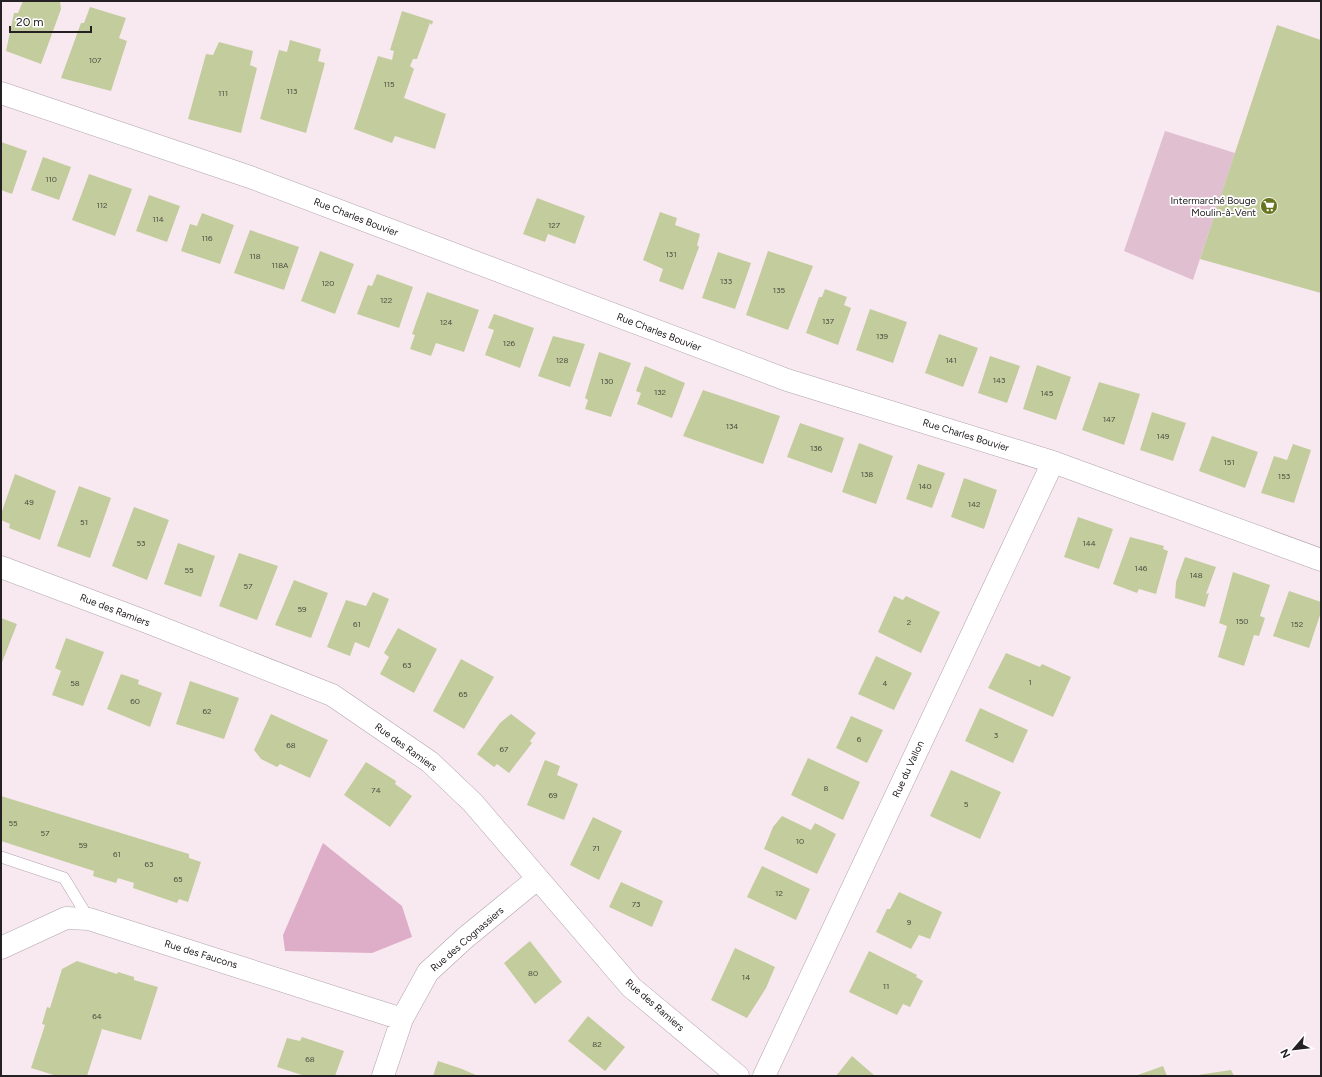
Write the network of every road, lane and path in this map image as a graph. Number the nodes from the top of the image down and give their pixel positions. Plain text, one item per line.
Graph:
1 (1, 93) edge
2 (1053, 462) junction
3 (1321, 560) edge
4 (1, 567) edge
5 (1, 857) edge
6 (537, 879) junction
7 (89, 919) junction
8 (1, 948) edge
9 (402, 1019) junction
10 (384, 1076) edge
11 (738, 1076) edge
12 (764, 1076) edge

1 - 2 street, Rue Charles Bouvier
2 - 3 street, Rue Charles Bouvier
2 - 12 street, Rue du Vallon
4 - 6 street, Rue des Ramiers
5 - 7 lane
6 - 9 street, Rue des Cognassiers
6 - 11 street, Rue des Ramiers
7 - 8 street, Rue des Faucons
7 - 9 street, Rue des Faucons
9 - 10 street, Rue des Cognassiers

